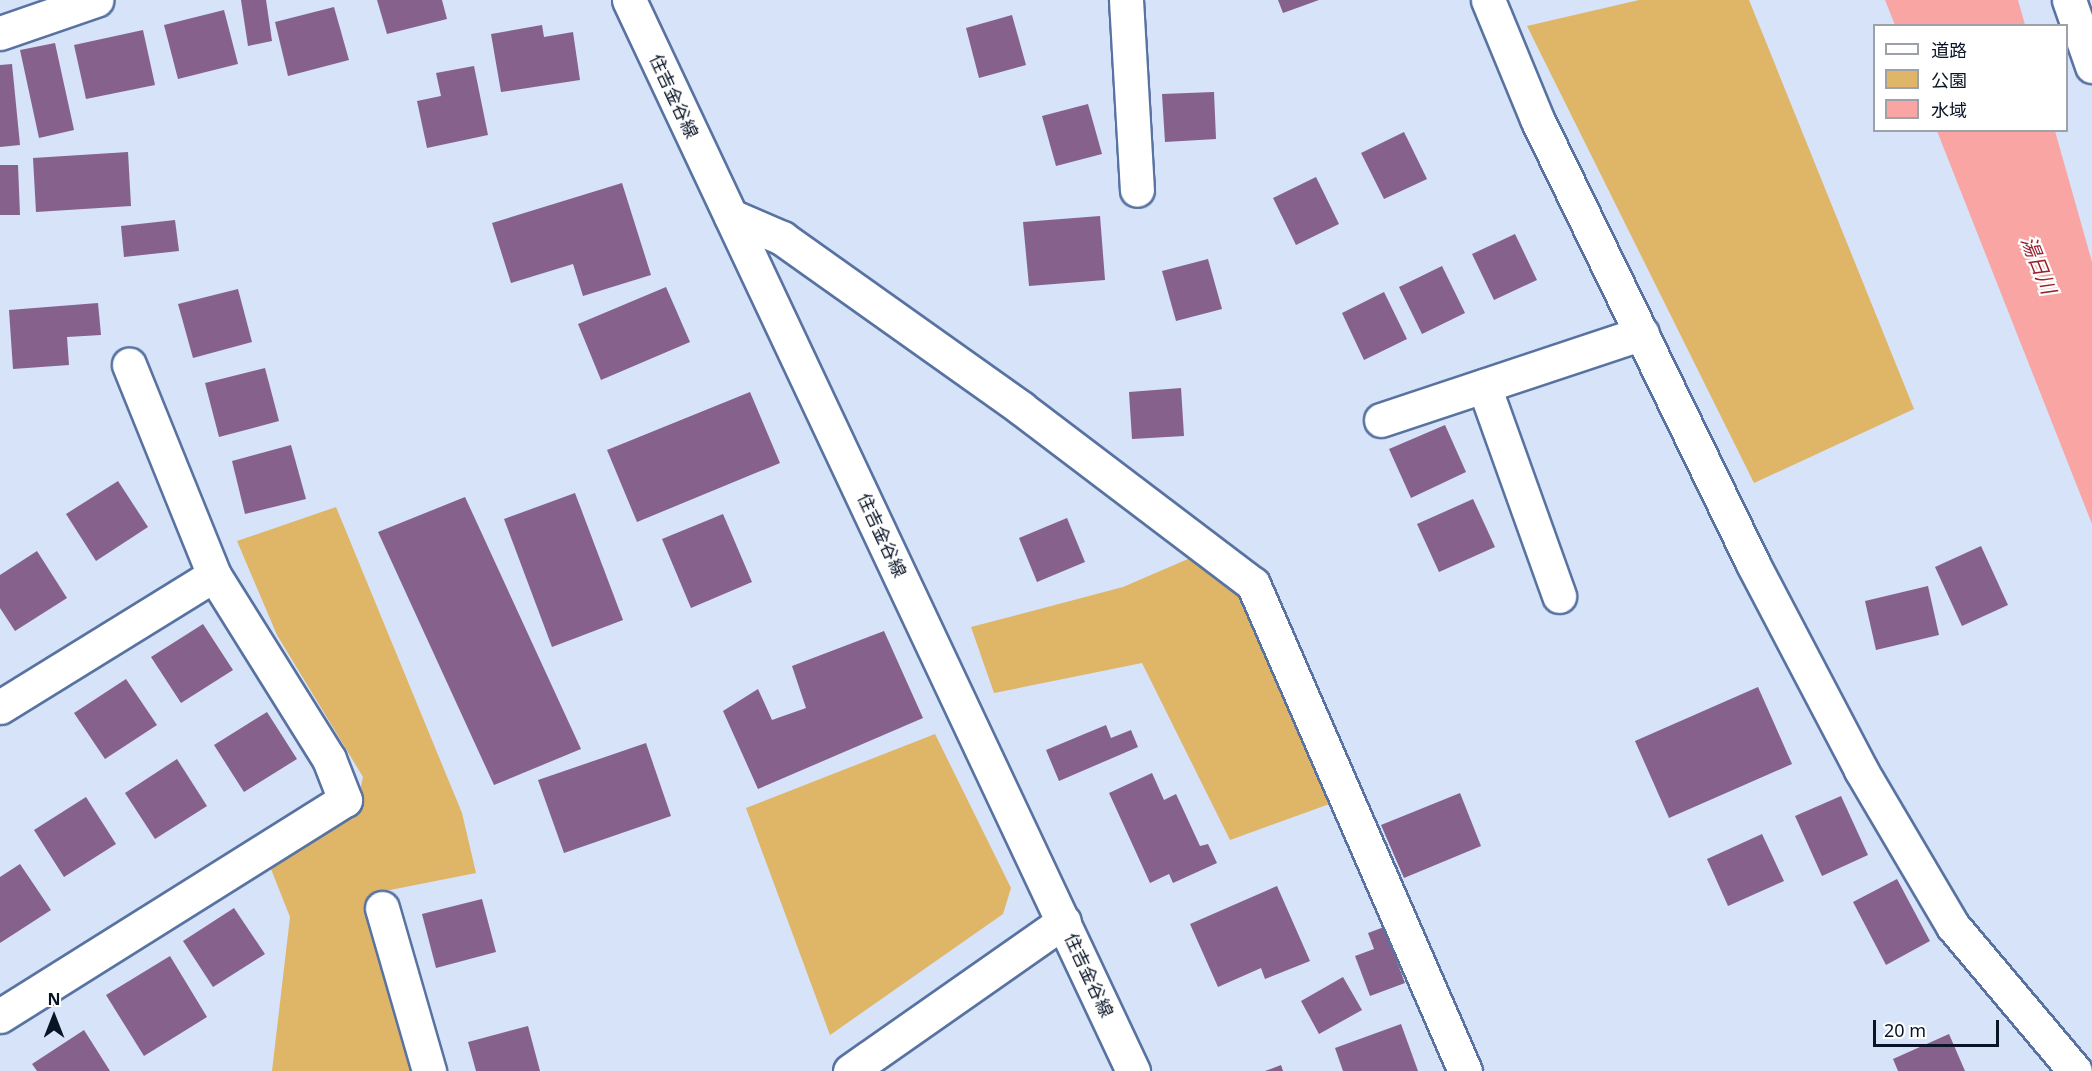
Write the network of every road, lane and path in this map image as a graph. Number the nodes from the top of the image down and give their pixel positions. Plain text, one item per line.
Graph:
1 (96, 0) edge
2 (629, 0) edge
3 (1126, 0) edge
4 (1488, 0) edge
5 (2069, 0) edge
6 (61, 5) edge
7 (0, 33) edge
8 (2092, 66) edge
9 (1137, 190) dead end
10 (731, 216) junction
11 (1642, 333) junction
12 (129, 365) dead end
13 (1484, 386) junction
14 (1381, 420) dead end
15 (214, 576) junction
16 (1559, 596) dead end
17 (0, 707) edge
18 (382, 908) dead end
19 (1064, 921) junction
20 (0, 1016) edge
21 (429, 1071) edge
22 (850, 1071) edge
23 (1133, 1071) edge
24 (1465, 1071) edge
25 (2075, 1071) edge

1 - 6 street
2 - 10 street, 住吉金谷線
3 - 9 street
4 - 11 street
5 - 8 street
6 - 7 street
10 - 19 street, 住吉金谷線
10 - 24 street
11 - 13 street
11 - 25 street
12 - 15 street
13 - 14 street
13 - 16 street
15 - 17 street
15 - 20 street
18 - 21 street
19 - 22 street
19 - 23 street, 住吉金谷線

